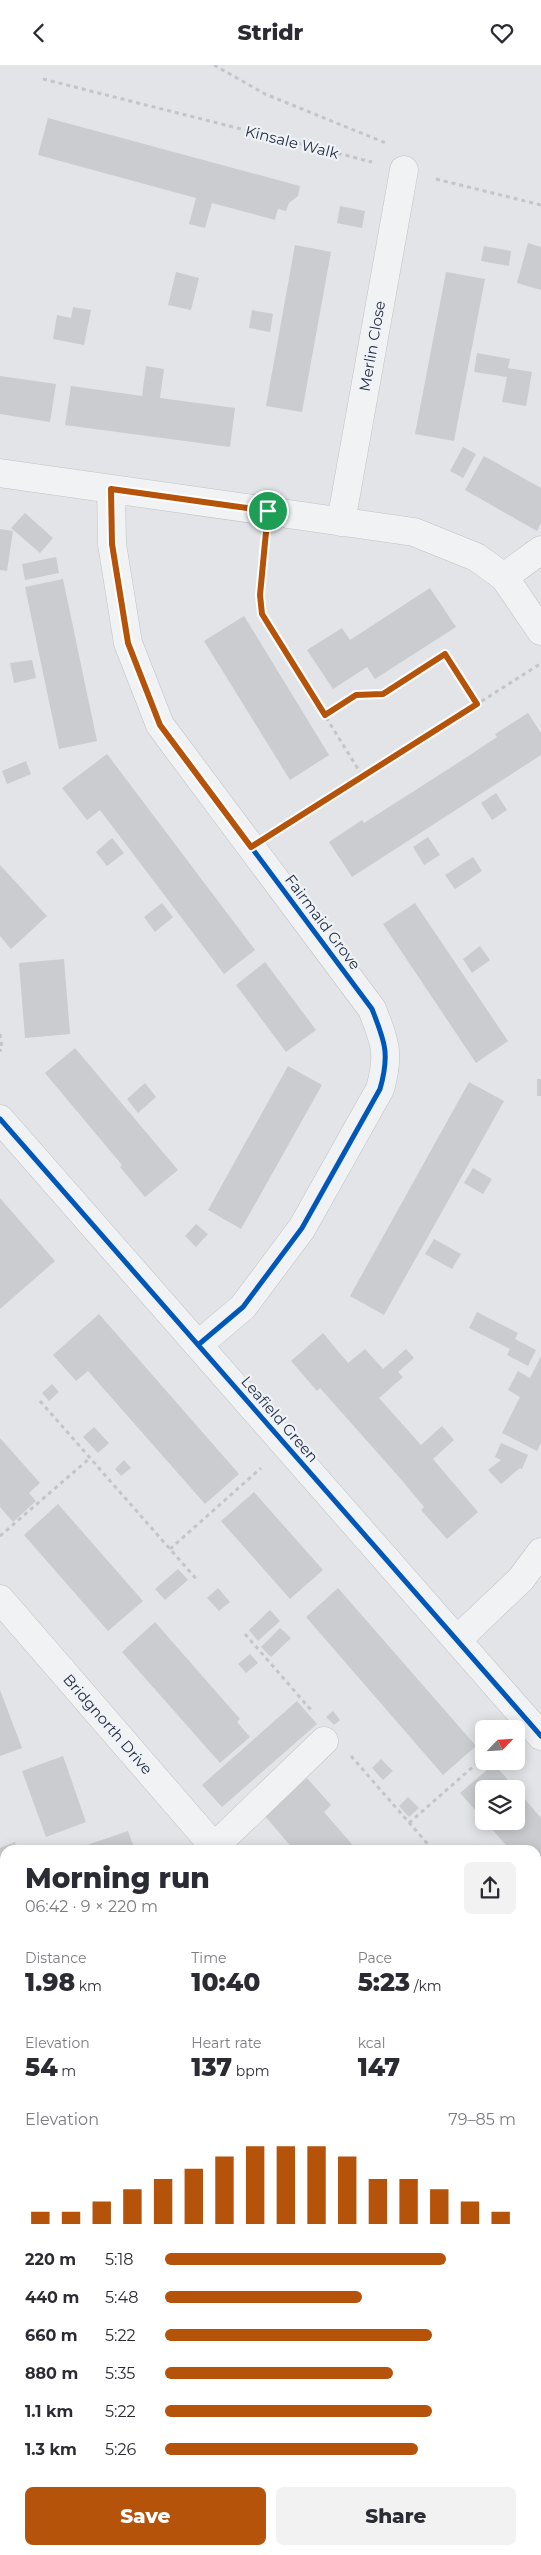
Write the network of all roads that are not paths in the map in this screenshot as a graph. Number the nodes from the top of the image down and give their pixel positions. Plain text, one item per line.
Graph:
1 (404, 170) road end
2 (0, 473) edge
3 (111, 489) junction
4 (341, 522) junction
5 (541, 550) edge
6 (504, 577) junction
7 (541, 631) edge
8 (0, 1119) edge
9 (198, 1345) junction
10 (541, 1552) edge
11 (0, 1599) edge
12 (457, 1640) junction
13 (541, 1736) edge
14 (324, 1741) dead end
15 (213, 1845) edge
16 (220, 1845) edge

1 - 4 street, Merlin Close
2 - 3 street
3 - 4 street
3 - 9 street, Fairmaid Grove
4 - 6 street
5 - 6 street
6 - 7 street
8 - 9 street, Leafield Green
9 - 12 street, Leafield Green
10 - 12 street
11 - 15 street, Bridgnorth Drive
12 - 13 street, Leafield Green
14 - 16 street

